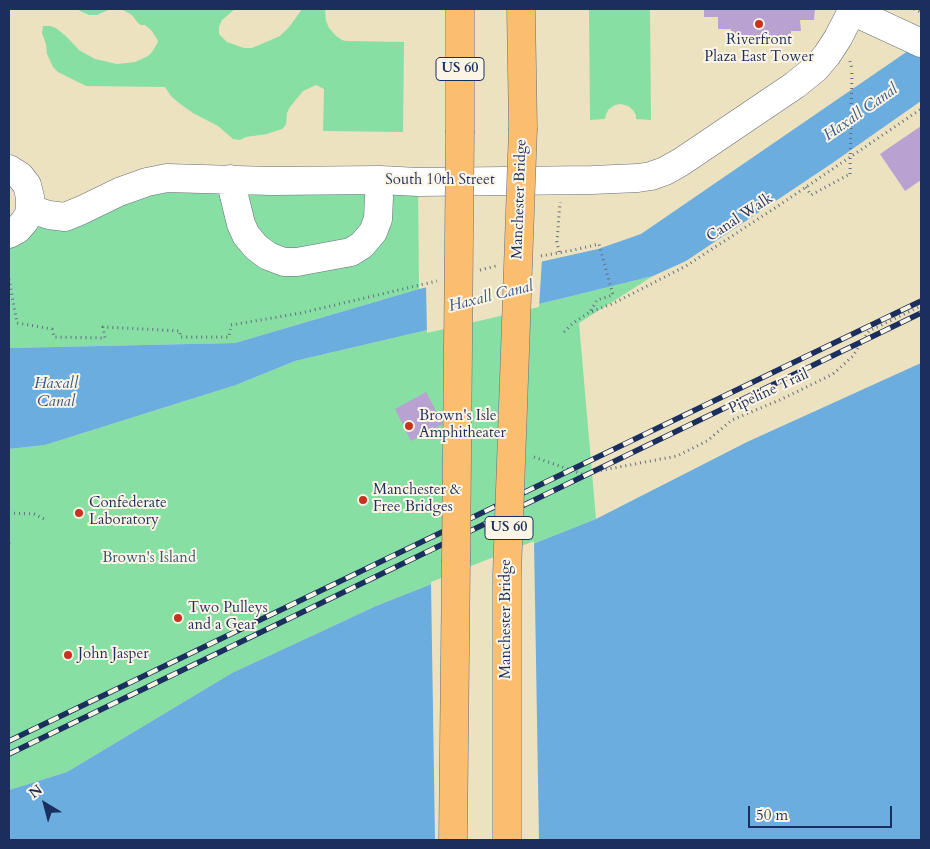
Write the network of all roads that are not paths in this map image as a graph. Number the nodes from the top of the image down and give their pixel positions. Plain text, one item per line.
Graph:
1 (460, 9) edge
2 (521, 9) edge
3 (852, 10) edge
4 (921, 43) edge
5 (9, 169) edge
6 (230, 179) junction
7 (379, 197) dead end
8 (30, 209) junction
9 (9, 234) edge
10 (453, 840) edge
11 (507, 840) edge

1 - 10 main road, US 60, bridge
2 - 11 main road, Manchester Bridge / US 60, bridge
3 - 4 street
3 - 6 street, South 10th Street
5 - 8 street
6 - 7 street
6 - 8 street, South 10th Street
8 - 9 street

